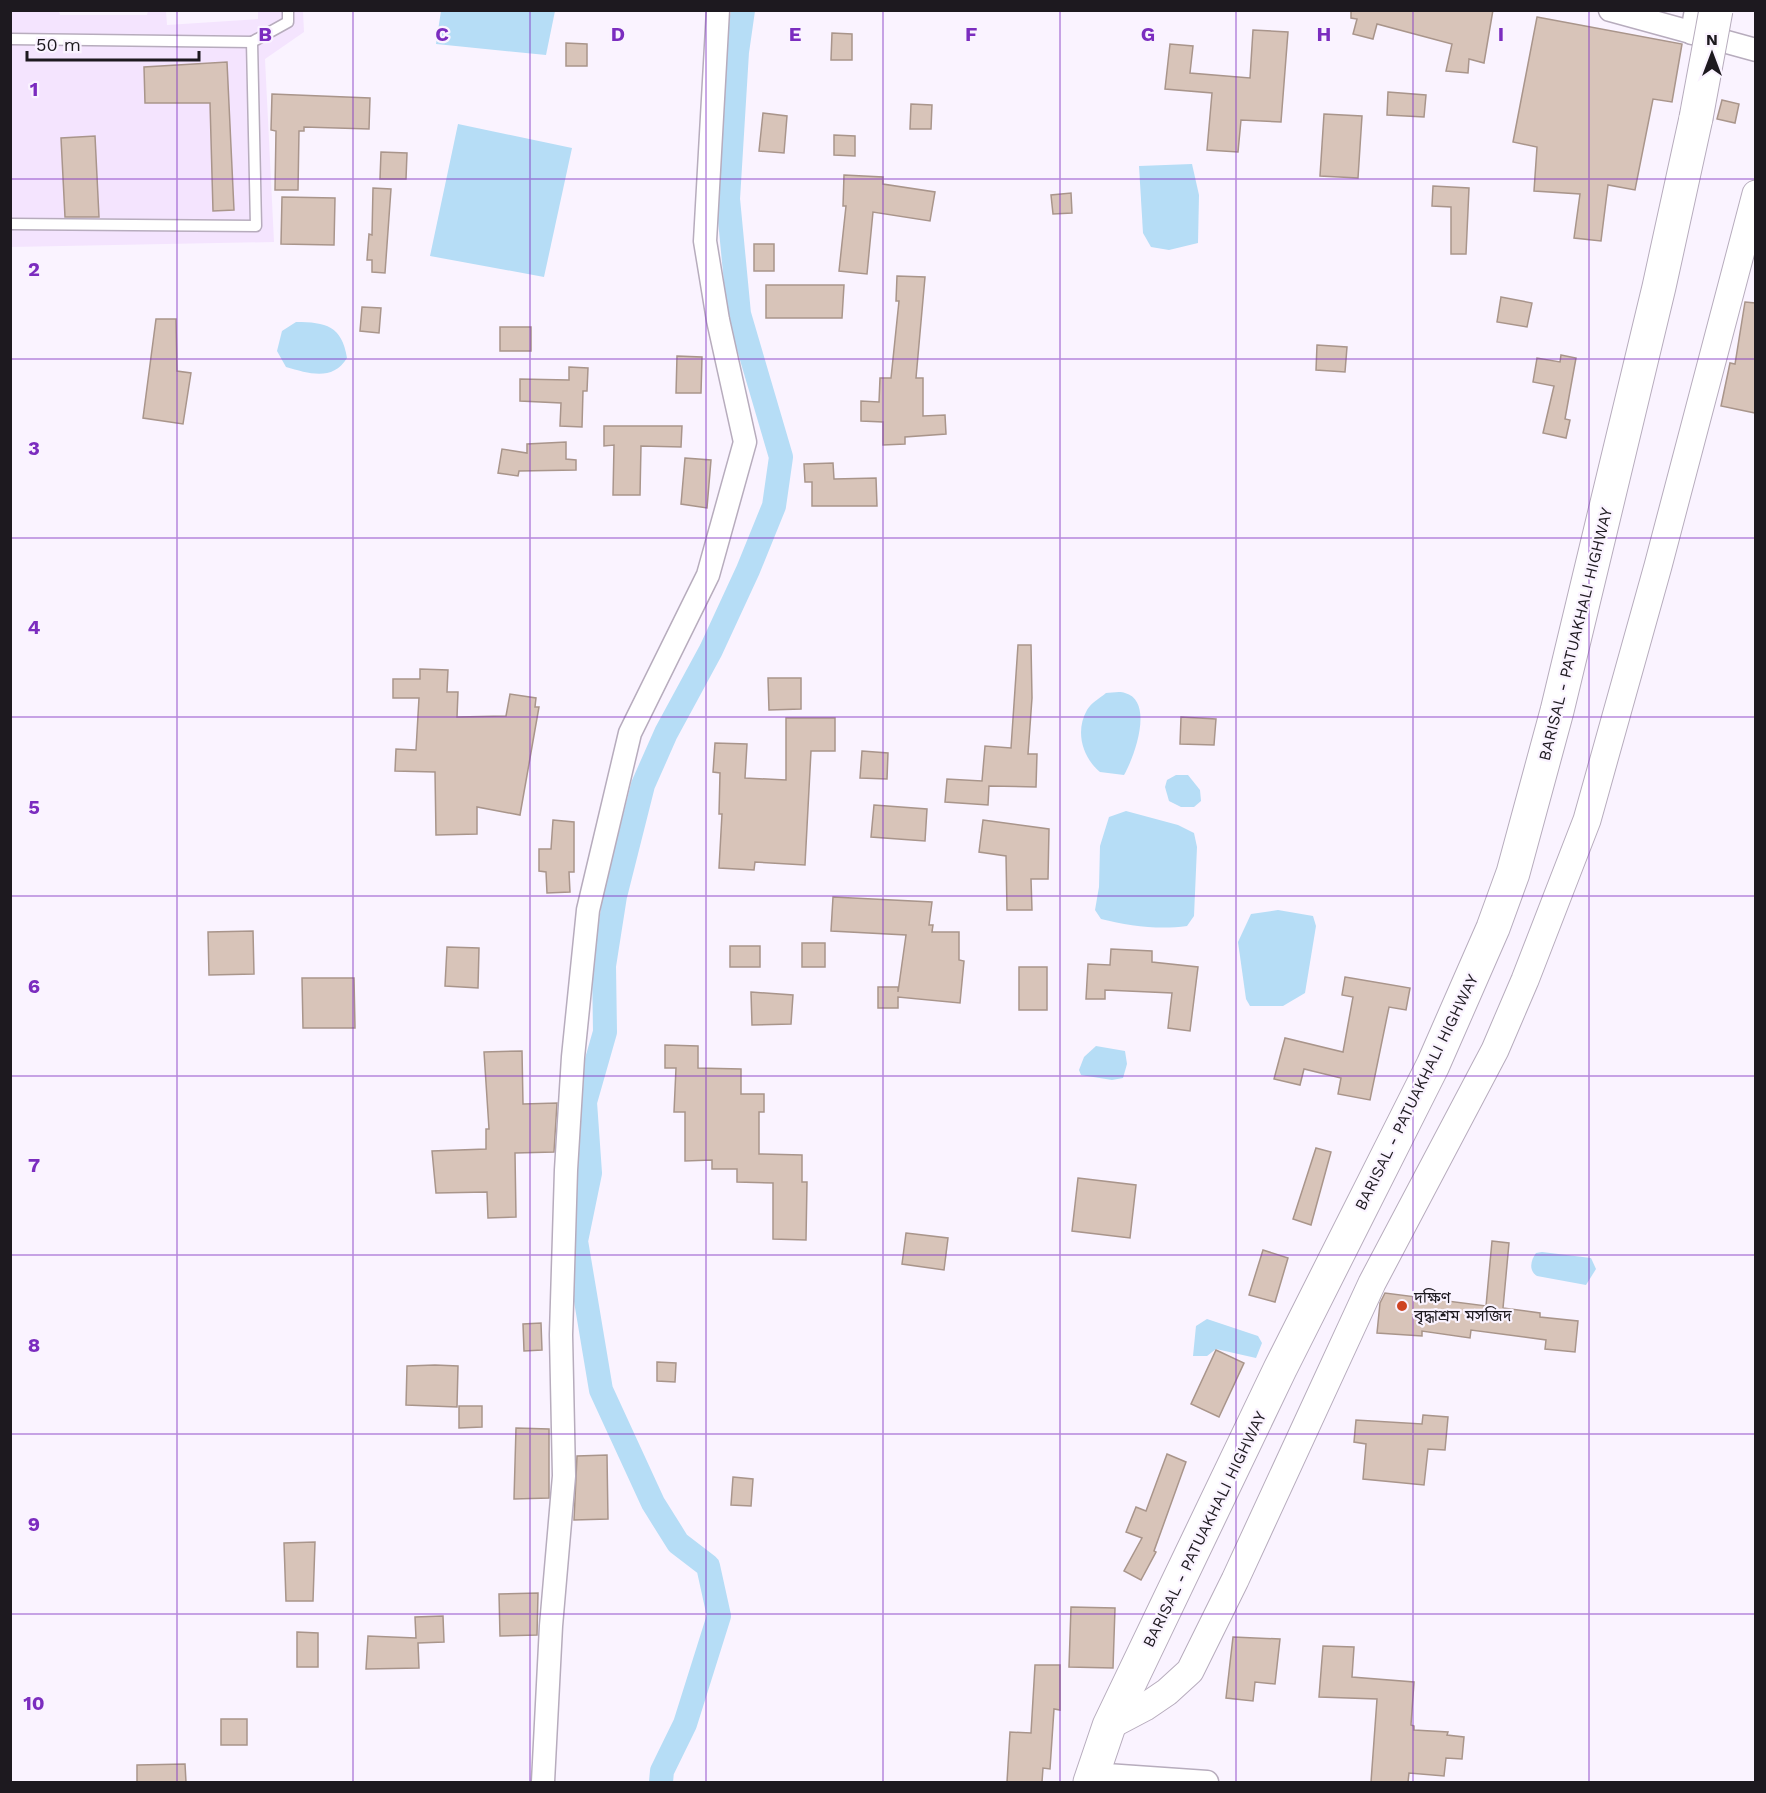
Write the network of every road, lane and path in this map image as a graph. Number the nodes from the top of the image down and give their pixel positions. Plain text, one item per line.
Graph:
1 (288, 10) edge
2 (718, 10) edge
3 (1610, 10) edge
4 (1716, 10) edge
5 (1694, 22) edge
6 (10, 39) edge
7 (252, 42) junction
8 (1755, 50) edge
9 (1755, 194) edge
10 (10, 224) edge
11 (1109, 1725) junction
12 (1091, 1778) edge
13 (543, 1782) edge
14 (1207, 1782) edge

1 - 7 lane
2 - 13 street
3 - 5 street
4 - 11 highway, BARISAL - PATUAKHALI HIGHWAY, bridge
5 - 8 street
6 - 7 lane
7 - 10 lane
9 - 11 street
11 - 12 highway, BARISAL - PATUAKHALI HIGHWAY
12 - 14 street

